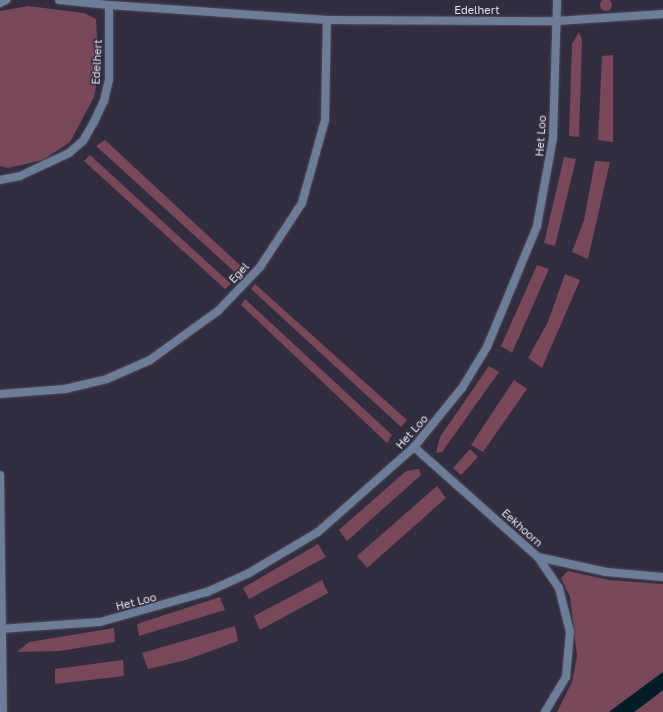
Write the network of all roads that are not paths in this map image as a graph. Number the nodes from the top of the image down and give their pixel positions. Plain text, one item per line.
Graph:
1 (6, 0) edge
2 (59, 0) edge
3 (556, 0) edge
4 (0, 3) edge
5 (109, 5) junction
6 (663, 14) edge
7 (327, 20) junction
8 (556, 21) junction
9 (0, 180) edge
10 (0, 394) edge
11 (414, 447) junction
12 (0, 475) edge
13 (538, 557) junction
14 (663, 577) edge
15 (2, 629) edge
16 (3, 712) edge
17 (545, 712) edge

1 - 4 street
2 - 5 street, Edelhert
3 - 8 street, Het Loo
5 - 7 street, Edelhert
5 - 9 street, Edelhert
6 - 8 street, Edelhert
7 - 8 street, Edelhert
7 - 10 street, Egel
8 - 11 street, Het Loo
11 - 13 street, Eekhoorn
11 - 15 street, Het Loo
12 - 15 street
13 - 14 street, Eekhoorn
13 - 17 street
15 - 16 street

